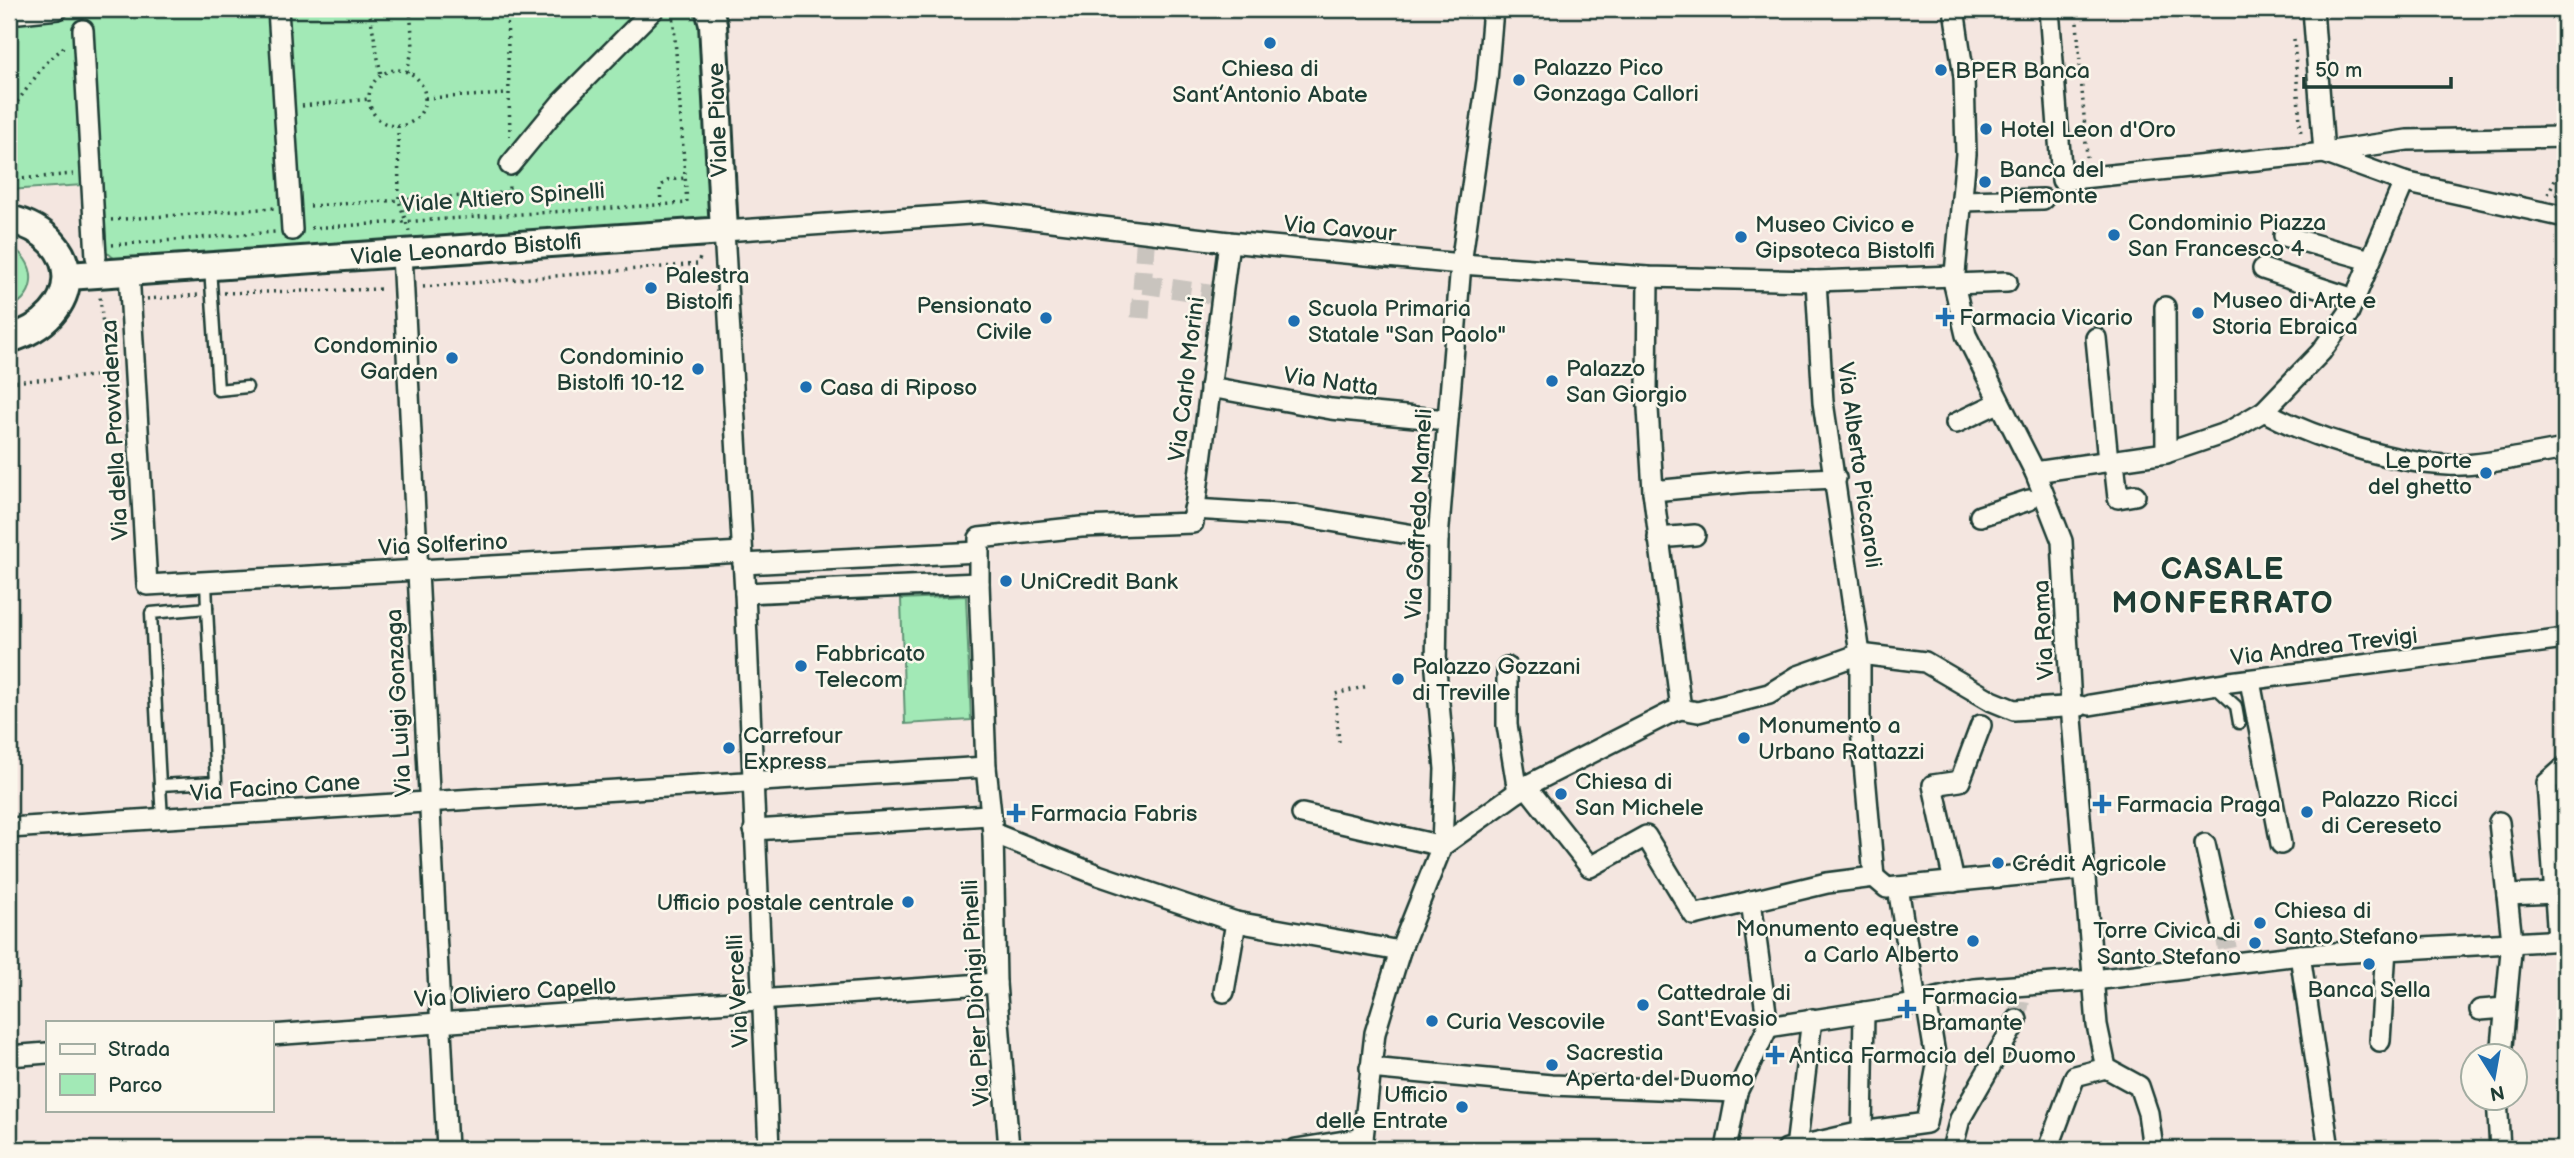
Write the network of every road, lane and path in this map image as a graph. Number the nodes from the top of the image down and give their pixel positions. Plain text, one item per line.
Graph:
1 (58, 9) edge
2 (278, 9) edge
3 (369, 9) edge
4 (410, 9) edge
5 (507, 9) edge
6 (654, 9) edge
7 (673, 9) edge
8 (709, 9) edge
9 (1493, 9) edge
10 (1954, 9) edge
11 (2049, 9) edge
12 (2076, 9) edge
13 (2313, 9) edge
14 (9, 14) edge
15 (83, 30) joint
16 (2294, 34) dead end
17 (407, 72) junction
18 (381, 75) junction
19 (509, 93) junction
20 (425, 98) junction
21 (369, 99) junction
22 (285, 107) junction
23 (9, 113) edge
24 (398, 126) junction
25 (2565, 138) edge
26 (2381, 142) junction
27 (2324, 153) junction
28 (2303, 155) junction
29 (2087, 157) dead end
30 (2565, 158) edge
31 (510, 165) junction
32 (2377, 172) junction
33 (93, 173) junction
34 (685, 178) junction
35 (9, 180) edge
36 (2404, 182) junction
37 (2043, 199) dead end
38 (399, 201) junction
39 (1962, 201) junction
40 (687, 203) junction
41 (661, 205) junction
42 (291, 207) junction
43 (697, 210) dead end
44 (2540, 212) junction
45 (2565, 217) edge
46 (9, 219) edge
47 (96, 221) junction
48 (406, 221) junction
49 (292, 230) junction
50 (2284, 236) dead end
51 (716, 241) junction
52 (1229, 242) junction
53 (127, 244) dead end
54 (402, 254) junction
55 (96, 257) dead end
56 (2370, 260) junction
57 (1461, 264) junction
58 (210, 267) junction
59 (2263, 269) dead end
60 (129, 272) junction
61 (68, 276) junction
62 (1648, 277) junction
63 (1954, 280) junction
64 (1816, 281) junction
65 (2007, 282) dead end
66 (417, 287) dead end
67 (396, 289) dead end
68 (98, 291) dead end
69 (219, 293) dead end
70 (205, 294) dead end
71 (2354, 299) junction
72 (142, 300) dead end
73 (2165, 307) dead end
74 (2096, 338) dead end
75 (9, 339) edge
76 (9, 382) edge
77 (247, 387) dead end
78 (1210, 387) junction
79 (1998, 403) junction
80 (2264, 411) junction
81 (1447, 420) junction
82 (1956, 423) dead end
83 (2565, 449) edge
84 (2166, 453) junction
85 (2111, 461) junction
86 (2035, 472) junction
87 (1836, 478) junction
88 (1653, 491) junction
89 (2135, 495) dead end
90 (2038, 497) junction
91 (1194, 516) junction
92 (1980, 516) dead end
93 (1695, 535) dead end
94 (1658, 538) junction
95 (1438, 539) junction
96 (978, 552) junction
97 (742, 558) junction
98 (417, 570) junction
99 (206, 581) junction
100 (979, 583) junction
101 (147, 585) joint
102 (745, 593) junction
103 (207, 608) junction
104 (2565, 639) edge
105 (1860, 654) junction
106 (1507, 667) dead end
107 (2250, 681) junction
108 (2213, 685) junction
109 (1368, 686) dead end
110 (2080, 706) junction
111 (1681, 709) junction
112 (2239, 723) dead end
113 (1981, 725) dead end
114 (1339, 742) dead end
115 (986, 767) junction
116 (2565, 767) edge
117 (754, 783) junction
118 (160, 785) junction
119 (1522, 789) junction
120 (428, 803) junction
121 (1302, 814) dead end
122 (162, 819) junction
123 (2499, 822) dead end
124 (991, 824) junction
125 (9, 828) edge
126 (754, 830) junction
127 (2206, 844) dead end
128 (2281, 844) dead end
129 (1442, 846) junction
130 (2084, 869) junction
131 (1874, 877) junction
132 (1954, 882) junction
133 (1898, 887) junction
134 (2556, 893) junction
135 (2507, 895) junction
136 (1751, 901) junction
137 (1236, 922) junction
138 (2224, 930) tunnel mouth
139 (2562, 939) edge
140 (2512, 941) junction
141 (1400, 950) junction
142 (2386, 950) junction
143 (2300, 955) junction
144 (2094, 980) junction
145 (996, 983) junction
146 (1224, 992) dead end
147 (762, 999) junction
148 (1915, 1003) junction
149 (2505, 1009) junction
150 (2480, 1010) dead end
151 (1864, 1012) junction
152 (1812, 1019) junction
153 (2017, 1020) tunnel mouth
154 (440, 1022) junction
155 (1768, 1027) junction
156 (273, 1035) edge
157 (2380, 1041) dead end
158 (2502, 1042) edge
159 (46, 1053) edge
160 (9, 1056) edge
161 (1370, 1068) junction
162 (2106, 1068) junction
163 (1738, 1092) junction
164 (2498, 1112) edge
165 (1862, 1132) junction
166 (1367, 1144) edge
167 (1329, 1146) edge
168 (447, 1149) edge
169 (769, 1149) edge
170 (1009, 1149) edge
171 (1296, 1149) edge
172 (1726, 1149) edge
173 (1791, 1149) edge
174 (1952, 1149) edge
175 (2049, 1149) edge
176 (2152, 1149) edge
177 (2329, 1149) edge
178 (2500, 1149) edge

1 - 14 street
2 - 22 street
3 - 18 path
4 - 17 path
5 - 19 path
6 - 31 street
7 - 34 path
8 - 51 street, Viale Piave
9 - 57 street, Via Goffredo Mameli
10 - 39 street, Via Roma
11 - 28 street
12 - 29 path
13 - 27 street
15 - 23 path
15 - 33 street
16 - 28 path
17 - 18 path
17 - 20 path
18 - 21 path
19 - 20 path
19 - 31 path
20 - 24 path
21 - 22 path
21 - 24 path
22 - 42 street
24 - 38 path
25 - 26 street
26 - 27 street
26 - 32 street
27 - 28 street
27 - 32 street
30 - 44 path
31 - 38 path
32 - 36 street
33 - 35 path
33 - 47 street
34 - 40 path
34 - 41 path
36 - 44 street
36 - 56 street
37 - 39 street
38 - 42 path
38 - 48 path
39 - 63 street, Via Roma
40 - 41 path, Viale Altiero Spinelli
40 - 43 path
41 - 48 path, Viale Altiero Spinelli
42 - 47 path
42 - 49 street
44 - 45 street
46 - 61 street
47 - 55 street
48 - 49 path, Viale Altiero Spinelli
49 - 53 path, Viale Altiero Spinelli
50 - 56 street
51 - 52 street, Via Cavour
51 - 54 street, Viale Leonardo Bistolfi
51 - 66 path
51 - 97 street, Via Vercelli
52 - 57 street, Via Cavour
52 - 78 street, Via Carlo Morini
54 - 58 street, Viale Leonardo Bistolfi
54 - 98 street, Via Luigi Gonzaga
56 - 71 street
57 - 62 street, Via Cavour
57 - 81 street, Via Goffredo Mameli
58 - 60 street, Viale Leonardo Bistolfi
58 - 77 lane
59 - 71 street
60 - 61 street, Viale Leonardo Bistolfi
60 - 101 street, Via della Provvidenza
61 - 75 street
62 - 64 street, Via Cavour
62 - 88 street
63 - 64 street, Via Cavour
63 - 65 street
63 - 79 street, Via Roma
64 - 87 street, Via Alberto Piccaroli
67 - 69 path
68 - 76 path
70 - 72 path
71 - 80 street
73 - 84 street
74 - 85 street
78 - 81 street, Via Natta
78 - 91 street, Via Carlo Morini
79 - 82 street
79 - 86 street, Via Roma
80 - 83 street
80 - 84 street
81 - 95 street, Via Goffredo Mameli
84 - 85 street
85 - 86 street
85 - 89 street
86 - 90 street, Via Roma
87 - 88 street
87 - 105 street, Via Alberto Piccaroli
88 - 94 street
90 - 92 street
90 - 110 street, Via Roma
91 - 95 street
91 - 96 street
93 - 94 street
94 - 111 street
95 - 129 street, Via Goffredo Mameli
96 - 97 street, Via Solferino
96 - 100 street, Via Pier Dionigi Pinelli
97 - 98 street, Via Solferino
97 - 102 street, Via Vercelli
98 - 99 street, Via Solferino
98 - 120 street, Via Luigi Gonzaga
99 - 101 street, Via Solferino
99 - 103 lane
100 - 102 street
100 - 115 street, Via Pier Dionigi Pinelli
102 - 117 street, Via Vercelli
103 - 118 lane
103 - 118 lane
104 - 107 street, Via Andrea Trevigi
105 - 110 street, Via Andrea Trevigi
105 - 111 street
105 - 131 street, Via Alberto Piccaroli
106 - 119 street
107 - 108 street, Via Andrea Trevigi
107 - 128 street
108 - 110 street, Via Andrea Trevigi
108 - 112 lane
109 - 114 path
110 - 130 street, Via Roma
111 - 119 street
113 - 132 street
115 - 117 street, Via Facino Cane
115 - 124 street, Via Pier Dionigi Pinelli
116 - 134 street
117 - 120 street, Via Facino Cane
117 - 126 street, Via Vercelli
118 - 122 lane
119 - 129 street
119 - 136 street
120 - 122 street, Via Facino Cane
120 - 154 street, Via Luigi Gonzaga
121 - 129 street
122 - 125 street, Via Facino Cane
123 - 135 street
124 - 126 street
124 - 137 street
124 - 145 street, Via Pier Dionigi Pinelli
126 - 147 street, Via Vercelli
127 - 138 street
129 - 141 street, Via Goffredo Mameli
130 - 132 street
130 - 144 street, Via Roma
131 - 133 street
131 - 136 street
132 - 133 street
133 - 148 street
134 - 135 street
134 - 139 street
135 - 140 street
136 - 155 street
137 - 141 street
137 - 146 street
139 - 140 street
140 - 142 street
140 - 149 street
141 - 161 street, Via Goffredo Mameli
142 - 143 street
142 - 157 street
143 - 144 street
143 - 177 street
144 - 148 street
144 - 162 street, Via Roma
145 - 147 street, Via Oliviero Capello
145 - 170 street, Via Pier Dionigi Pinelli
147 - 154 street, Via Oliviero Capello
147 - 169 street, Via Vercelli
148 - 151 street
148 - 165 street
149 - 150 street
149 - 158 street
151 - 152 street
151 - 165 street
152 - 155 street
152 - 173 street
153 - 174 street
154 - 156 street, Via Oliviero Capello
154 - 168 street, Via Luigi Gonzaga
155 - 163 street
159 - 160 street
161 - 163 street
161 - 166 street, Via Goffredo Mameli
162 - 175 street
162 - 176 street
163 - 172 street
164 - 178 street
165 - 173 street
166 - 167 street
167 - 171 street

